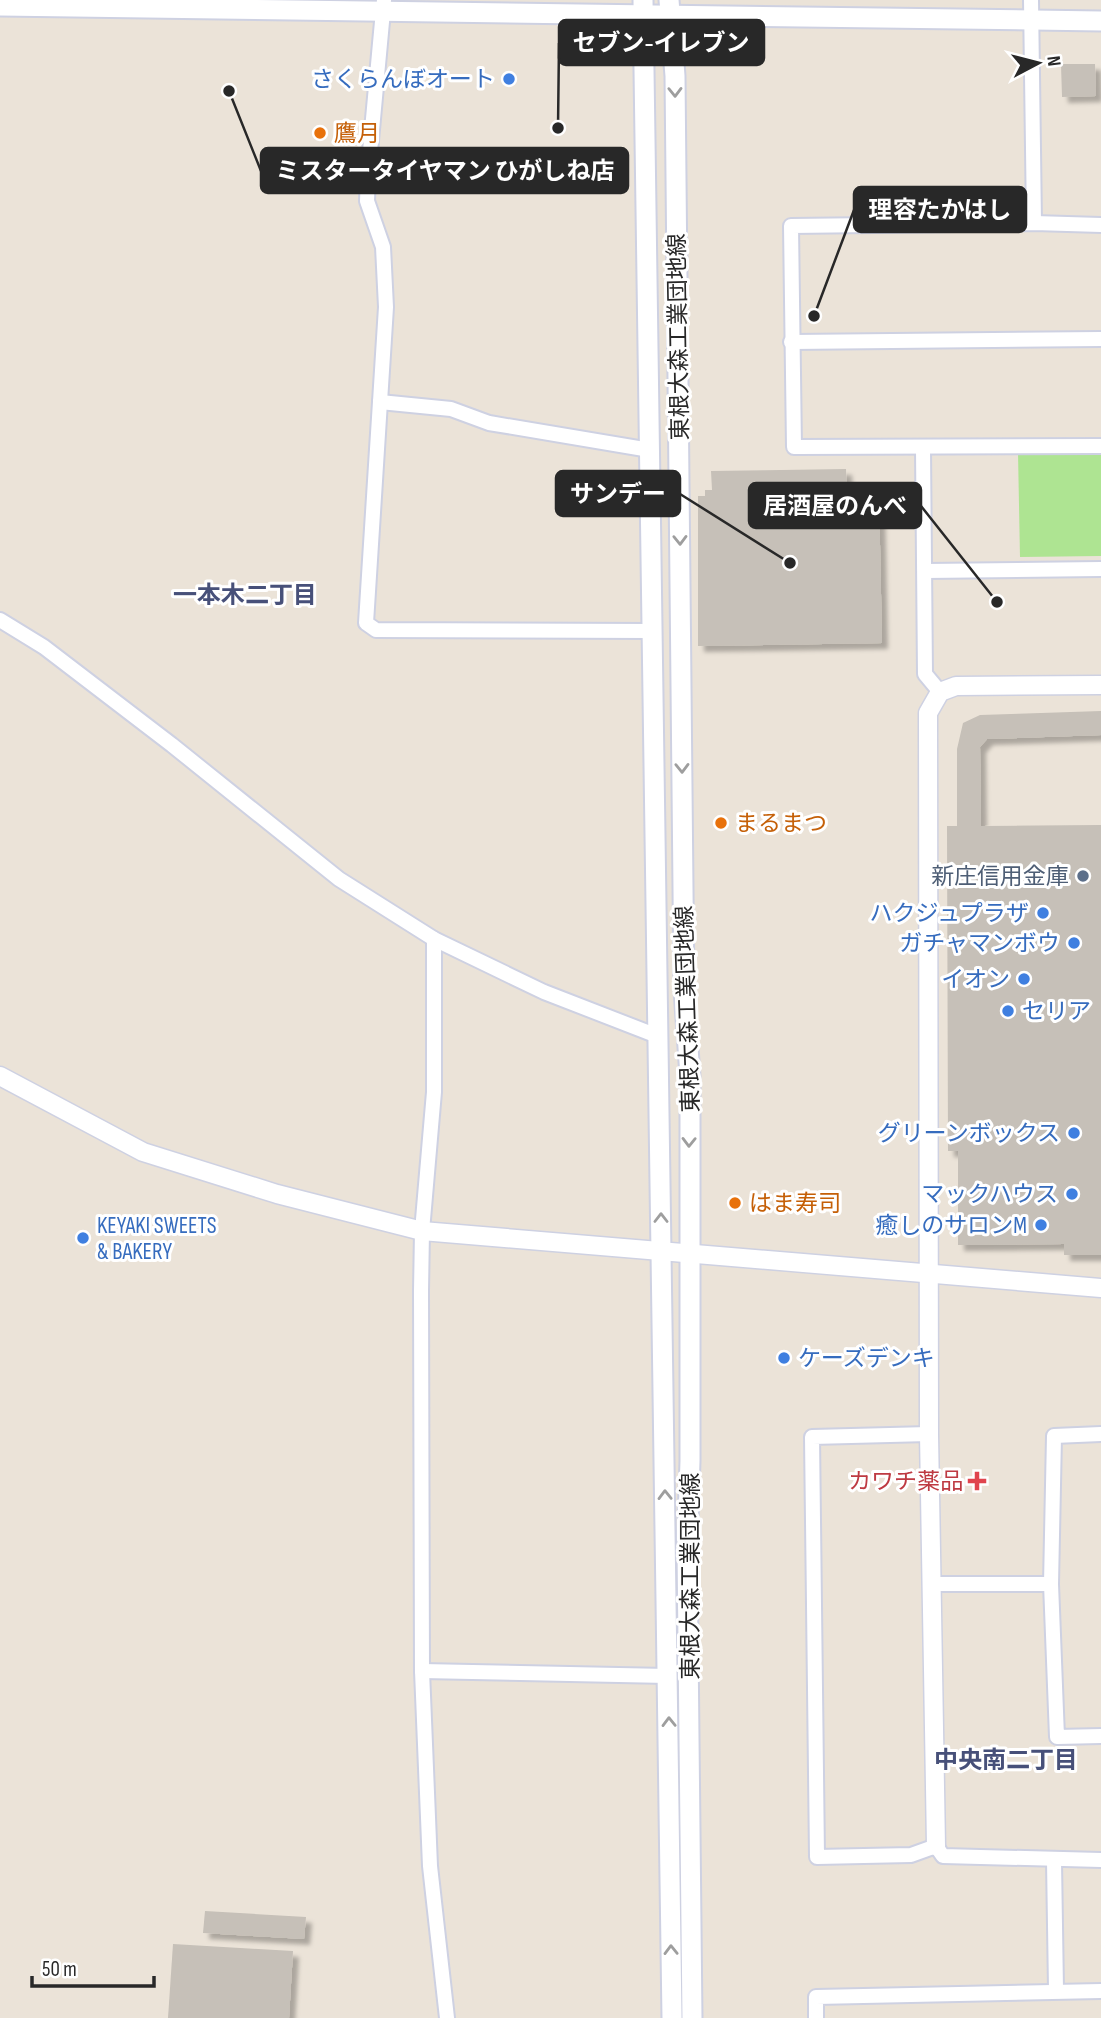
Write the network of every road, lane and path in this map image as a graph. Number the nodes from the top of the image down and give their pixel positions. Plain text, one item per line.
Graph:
1 (1031, 0) edge
2 (642, 4) edge
3 (384, 5) edge
4 (673, 5) edge
5 (0, 6) edge
6 (1031, 20) junction
7 (1101, 21) edge
8 (1034, 223) junction
9 (1101, 225) edge
10 (1101, 339) edge
11 (791, 342) junction
12 (380, 402) junction
13 (1101, 446) edge
14 (923, 449) junction
15 (650, 450) junction
16 (1101, 569) edge
17 (925, 572) junction
18 (0, 620) edge
19 (653, 631) junction
20 (1101, 685) edge
21 (940, 692) junction
22 (434, 939) junction
23 (660, 1037) junction
24 (0, 1076) edge
25 (422, 1231) junction
26 (688, 1252) junction
27 (661, 1253) junction
28 (931, 1272) junction
29 (1101, 1288) edge
30 (929, 1434) junction
31 (1101, 1434) edge
32 (933, 1584) junction
33 (1051, 1584) junction
34 (422, 1671) junction
35 (668, 1676) junction
36 (1101, 1736) edge
37 (936, 1846) junction
38 (1101, 1860) edge
39 (1054, 1861) junction
40 (1056, 1990) junction
41 (1101, 1991) edge
42 (447, 2018) edge
43 (672, 2018) edge
44 (692, 2018) edge
45 (816, 2018) edge

1 - 6 street
2 - 3 main road
2 - 4 main road
2 - 15 main road, 東根大森工業団地線
3 - 5 main road
3 - 12 street
4 - 6 main road
4 -> 26 main road, 東根大森工業団地線
6 - 7 main road
6 - 8 street
8 - 9 street
8 - 11 street
10 - 11 street
11 - 14 street
12 - 15 street
12 - 19 street
13 - 14 street
14 - 17 street
15 - 19 main road, 東根大森工業団地線
16 - 17 street
17 - 21 street
18 - 22 street
19 - 23 main road, 東根大森工業団地線
20 - 21 street
21 - 28 street
22 - 23 street
22 - 25 street
27 -> 23 main road, 東根大森工業団地線
24 - 25 street
25 - 27 street
25 - 34 street
26 - 27 street
26 - 28 street
26 - 44 main road, 東根大森工業団地線
35 -> 27 main road, 東根大森工業団地線
28 - 29 street
28 - 30 street
30 - 32 street
30 - 37 street
31 - 33 street
32 - 33 street
32 - 37 street
33 - 36 street
34 - 35 street
34 - 42 street
43 -> 35 main road, 東根大森工業団地線
37 - 39 street
38 - 39 street
39 - 40 street
40 - 41 street
40 - 45 street

